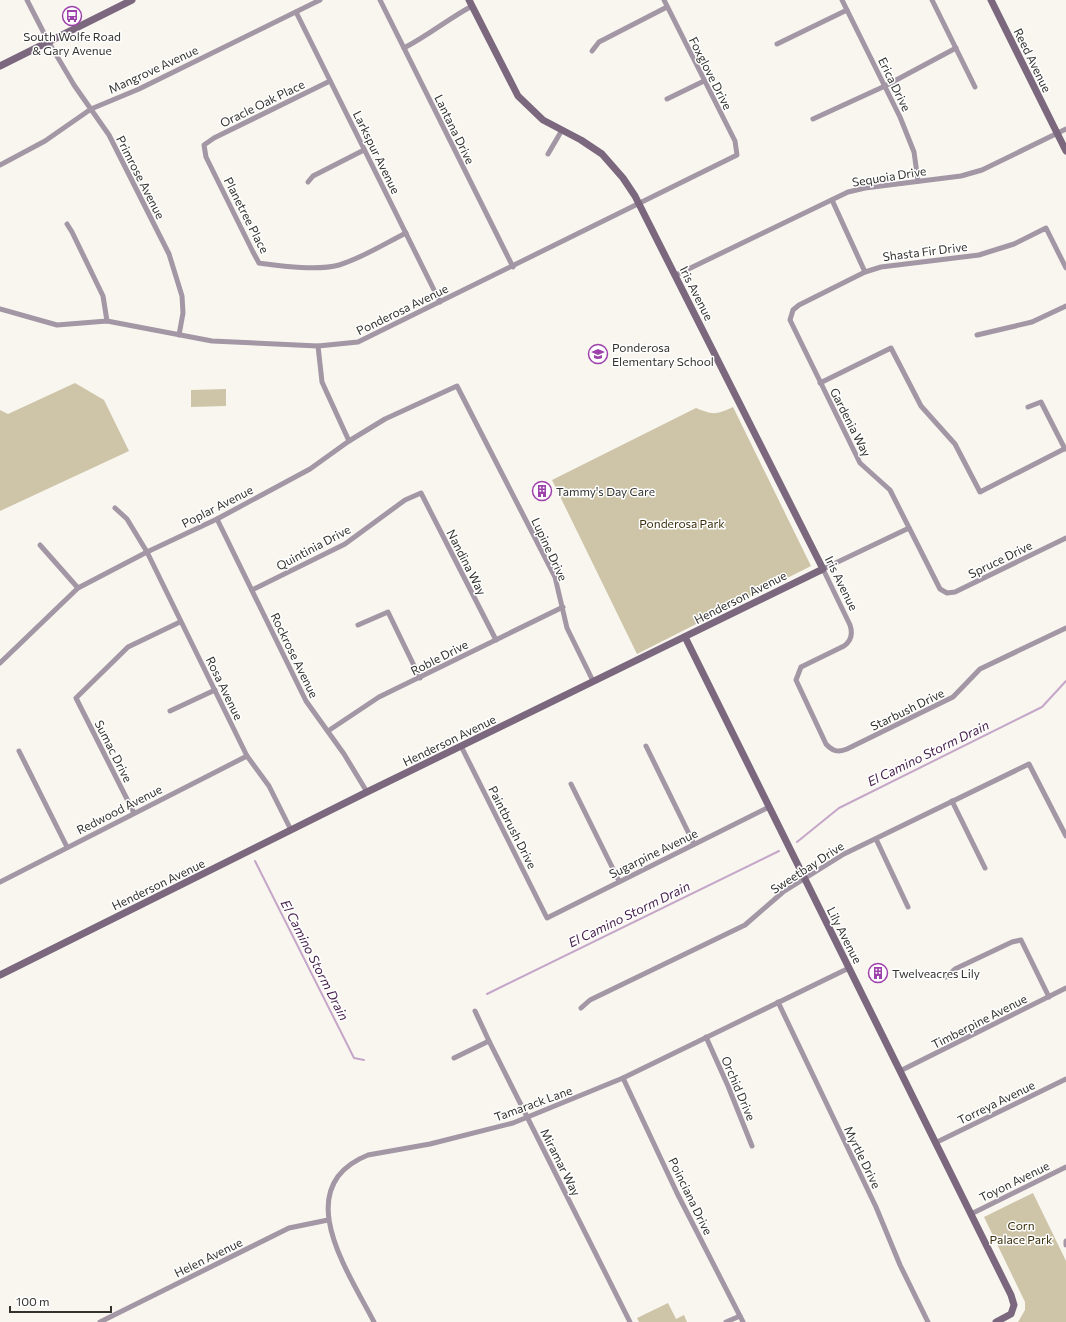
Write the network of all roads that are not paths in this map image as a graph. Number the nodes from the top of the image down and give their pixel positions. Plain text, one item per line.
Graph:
1 (27, 0) edge
2 (132, 0) edge
3 (320, 0) edge
4 (380, 0) edge
5 (664, 0) edge
6 (842, 0) edge
7 (932, 0) edge
8 (991, 0) edge
9 (471, 3) edge
10 (667, 7) junction
11 (847, 10) junction
12 (296, 12) junction
13 (48, 41) junction
14 (777, 44) dead end
15 (404, 48) junction
16 (956, 48) junction
17 (592, 51) dead end
18 (0, 66) edge
19 (330, 81) junction
20 (704, 81) junction
21 (885, 86) junction
22 (975, 87) dead end
23 (668, 99) dead end
24 (91, 109) junction
25 (813, 119) dead end
26 (1066, 129) edge
27 (562, 130) junction
28 (1057, 134) junction
29 (204, 145) joint
30 (364, 150) junction
31 (1066, 151) edge
32 (548, 154) dead end
33 (737, 156) joint
34 (0, 165) edge
35 (918, 181) junction
36 (308, 182) dead end
37 (832, 200) junction
38 (639, 204) junction
39 (67, 224) dead end
40 (406, 233) junction
41 (513, 267) junction
42 (1066, 268) edge
43 (865, 272) junction
44 (676, 275) junction
45 (440, 302) junction
46 (1066, 306) edge
47 (0, 310) edge
48 (791, 314) joint
49 (107, 321) junction
50 (179, 335) junction
51 (977, 335) dead end
52 (318, 346) junction
53 (820, 383) junction
54 (457, 386) joint
55 (1028, 407) dead end
56 (349, 441) junction
57 (1065, 448) edge
58 (421, 493) joint
59 (116, 508) dead end
60 (217, 519) junction
61 (908, 528) junction
62 (1066, 538) edge
63 (40, 545) dead end
64 (147, 552) junction
65 (823, 569) junction
66 (78, 588) junction
67 (252, 590) junction
68 (942, 591) joint
69 (562, 607) junction
70 (180, 622) junction
71 (358, 626) dead end
72 (1066, 628) edge
73 (685, 637) junction
74 (496, 640) junction
75 (0, 663) edge
76 (420, 678) junction
77 (593, 681) junction
78 (215, 690) junction
79 (170, 711) dead end
80 (328, 731) junction
81 (461, 746) junction
82 (646, 746) dead end
83 (19, 751) dead end
84 (834, 751) joint
85 (247, 756) junction
86 (571, 784) dead end
87 (367, 792) junction
88 (952, 801) junction
89 (769, 807) junction
90 (134, 813) junction
91 (291, 830) junction
92 (1066, 836) edge
93 (876, 839) junction
94 (694, 844) junction
95 (67, 847) junction
96 (985, 868) dead end
97 (805, 880) junction
98 (619, 881) junction
99 (0, 882) edge
100 (908, 907) dead end
101 (547, 918) joint
102 (849, 968) junction
103 (0, 975) edge
104 (946, 977) dead end
105 (1066, 988) edge
106 (1049, 997) junction
107 (778, 1002) junction
108 (581, 1008) dead end
109 (475, 1011) dead end
110 (706, 1037) junction
111 (489, 1041) junction
112 (454, 1058) dead end
113 (900, 1071) junction
114 (624, 1078) junction
115 (1066, 1079) edge
116 (527, 1117) junction
117 (935, 1143) junction
118 (752, 1146) dead end
119 (1066, 1167) edge
120 (971, 1214) junction
121 (328, 1220) junction
122 (1066, 1241) edge
123 (1066, 1245) edge
124 (740, 1316) junction
125 (100, 1322) edge
126 (374, 1322) edge
127 (630, 1322) edge
128 (726, 1322) edge
129 (743, 1322) edge
130 (928, 1322) edge
131 (996, 1322) edge

1 - 13 street, Primrose Avenue
2 - 13 street
3 - 12 street, Mangrove Avenue
4 - 15 street, Lantana Drive
5 - 10 street, Foxglove Drive
6 - 11 street, Erica Drive
7 - 16 street
8 - 28 street, Reed Avenue
9 - 15 street
9 - 27 street, Iris Avenue
10 - 17 street
10 - 20 street, Foxglove Drive
11 - 14 street
11 - 21 street, Erica Drive
12 - 19 street, Larkspur Avenue
12 - 24 street, Mangrove Avenue
13 - 18 street
13 - 24 street, Primrose Avenue
15 - 41 street, Lantana Drive
16 - 21 street
16 - 22 street
19 - 29 street, Oracle Oak Place
19 - 30 street, Larkspur Avenue
20 - 23 street
20 - 33 street, Foxglove Drive
21 - 25 street
21 - 35 street, Erica Drive
24 - 34 street, Mangrove Avenue
24 - 50 street, Primrose Avenue
26 - 28 street, Sequoia Drive
27 - 32 street
27 - 38 street, Iris Avenue
28 - 31 street, Reed Avenue
28 - 35 street, Sequoia Drive
29 - 40 street, Planetree Place
30 - 36 street
30 - 40 street, Larkspur Avenue
33 - 38 street, Ponderosa Avenue
35 - 37 street, Sequoia Drive
37 - 43 street
37 - 44 street, Sequoia Drive
38 - 41 street, Ponderosa Avenue
38 - 44 street, Iris Avenue
39 - 49 street
40 - 45 street, Larkspur Avenue
41 - 45 street, Ponderosa Avenue
42 - 43 street, Shasta Fir Drive
43 - 48 street, Shasta Fir Drive
44 - 65 street, Iris Avenue
45 - 52 street, Ponderosa Avenue
46 - 51 street
47 - 49 street, Ponderosa Avenue
48 - 53 street, Gardenia Way
49 - 50 street, Ponderosa Avenue
50 - 52 street, Ponderosa Avenue
52 - 56 street
53 - 57 street
53 - 61 street, Gardenia Way
54 - 56 street, Poplar Avenue
54 - 69 street, Lupine Drive
55 - 57 street
56 - 60 street, Poplar Avenue
58 - 67 street, Quintinia Drive
58 - 74 street, Nandina Way
59 - 64 street, Rosa Avenue
60 - 64 street, Poplar Avenue
60 - 67 street, Rockrose Avenue
61 - 65 street, Henderson Avenue
61 - 68 street, Gardenia Way
62 - 68 street, Spruce Drive
63 - 66 street
64 - 66 street, Poplar Avenue
64 - 70 street, Rosa Avenue
65 - 73 street, Henderson Avenue
65 - 84 street, Iris Avenue
66 - 75 street, Poplar Avenue
67 - 80 street, Rockrose Avenue
69 - 74 street, Roble Drive
69 - 77 street, Lupine Drive
70 - 78 street, Rosa Avenue
70 - 90 street, Sumac Drive
71 - 76 street
72 - 84 street, Starbush Drive
73 - 77 street, Henderson Avenue
73 - 89 street, Lily Avenue
74 - 76 street, Roble Drive
76 - 80 street, Roble Drive
77 - 81 street, Henderson Avenue
78 - 79 street
78 - 85 street, Rosa Avenue
80 - 87 street, Rockrose Avenue
81 - 87 street, Henderson Avenue
81 - 101 street, Paintbrush Drive
82 - 94 street
83 - 95 street
85 - 90 street, Redwood Avenue
85 - 91 street, Rosa Avenue
86 - 98 street
87 - 91 street, Henderson Avenue
88 - 92 street, Sweetbay Drive
88 - 93 street, Sweetbay Drive
88 - 96 street
89 - 94 street, Sugarpine Avenue
89 - 97 street, Lily Avenue
90 - 95 street, Redwood Avenue
91 - 103 street, Henderson Avenue
93 - 97 street, Sweetbay Drive
93 - 100 street
94 - 98 street, Sugarpine Avenue
95 - 99 street, Redwood Avenue
97 - 102 street, Lily Avenue
97 - 108 street, Sweetbay Drive
98 - 101 street, Sugarpine Avenue
102 - 107 street, Tamarack Lane
102 - 113 street, Lily Avenue
104 - 106 street
105 - 106 street, Timberpine Avenue
106 - 113 street, Timberpine Avenue
107 - 110 street, Tamarack Lane
107 - 130 street, Myrtle Drive
109 - 111 street, Miramar Way
110 - 114 street, Tamarack Lane
110 - 118 street, Orchid Drive
111 - 112 street
111 - 116 street, Miramar Way
113 - 117 street, Lily Avenue
114 - 116 street, Tamarack Lane
114 - 124 street, Poinciana Drive
115 - 117 street, Torreya Avenue
116 - 121 street, Tamarack Lane
116 - 127 street, Miramar Way
117 - 120 street, Lily Avenue
119 - 120 street, Toyon Avenue
120 - 131 street, Lily Avenue
121 - 125 street, Helen Avenue
121 - 126 street, Tamarack Lane
122 - 123 street
124 - 128 street
124 - 129 street, Poinciana Drive

